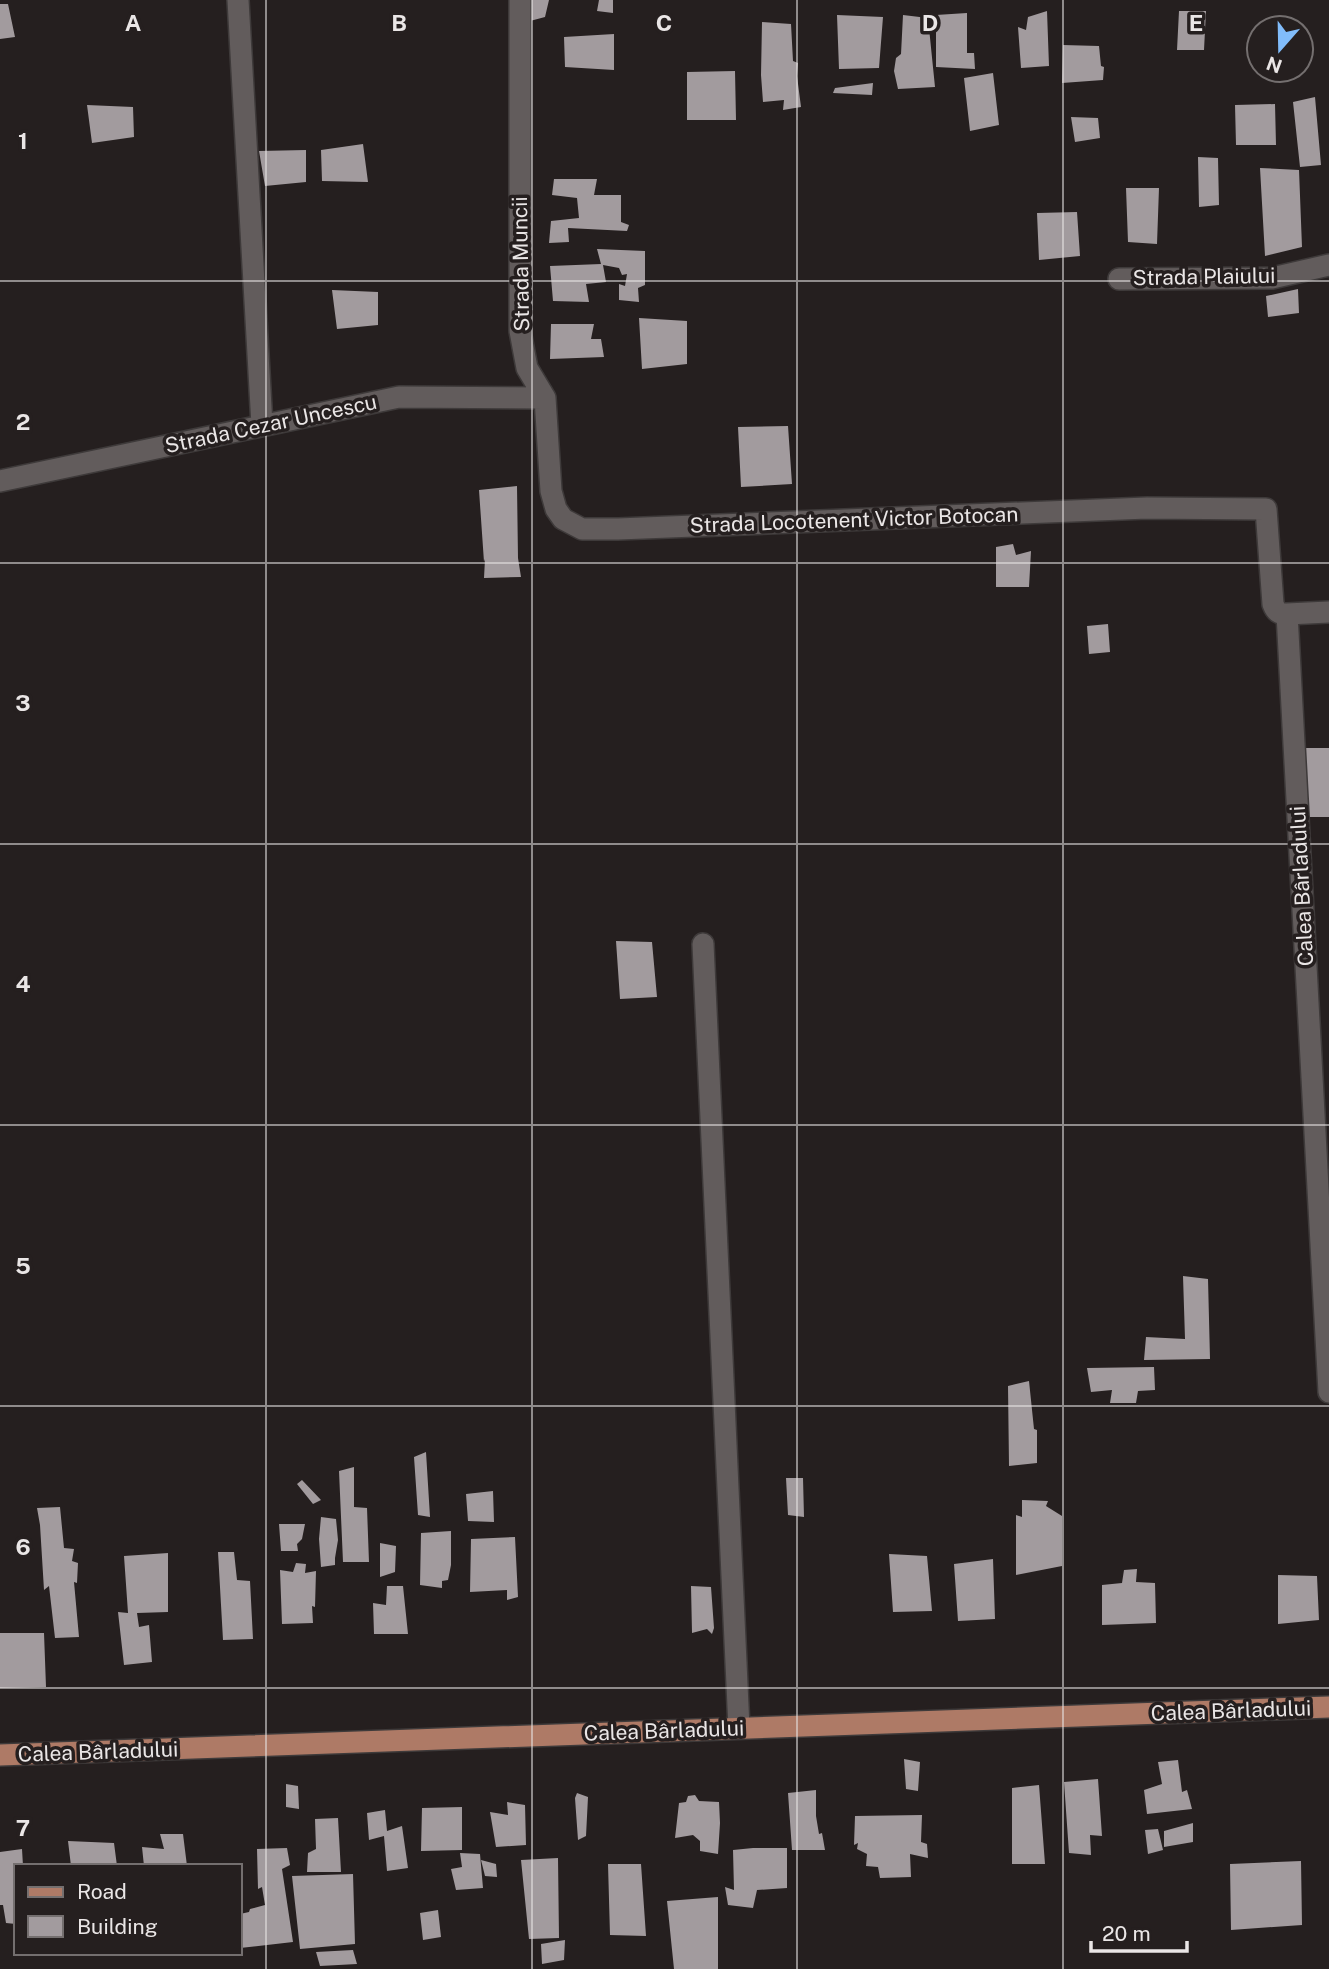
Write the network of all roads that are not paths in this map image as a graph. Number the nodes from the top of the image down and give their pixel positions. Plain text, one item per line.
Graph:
1 (237, 0) edge
2 (520, 0) edge
3 (1329, 265) edge
4 (1119, 279) dead end
5 (545, 398) junction
6 (262, 425) junction
7 (0, 481) edge
8 (1147, 508) joint
9 (563, 519) joint
10 (1329, 612) edge
11 (1287, 614) junction
12 (703, 944) dead end
13 (1329, 1392) edge
14 (1329, 1707) edge
15 (739, 1728) junction
16 (0, 1755) edge

1 - 6 street
2 - 5 street, Strada Muncii
3 - 4 street, Strada Plaiului
5 - 6 street, Strada Cezar Uncescu
5 - 9 street, Strada Muncii
6 - 7 street, Strada Cezar Uncescu
8 - 9 street, Strada Locotenent Victor Botocan
8 - 11 street, Calea Bârladului
10 - 11 street
11 - 13 street, Calea Bârladului
12 - 15 street
14 - 15 main road, Calea Bârladului
15 - 16 main road, Calea Bârladului

